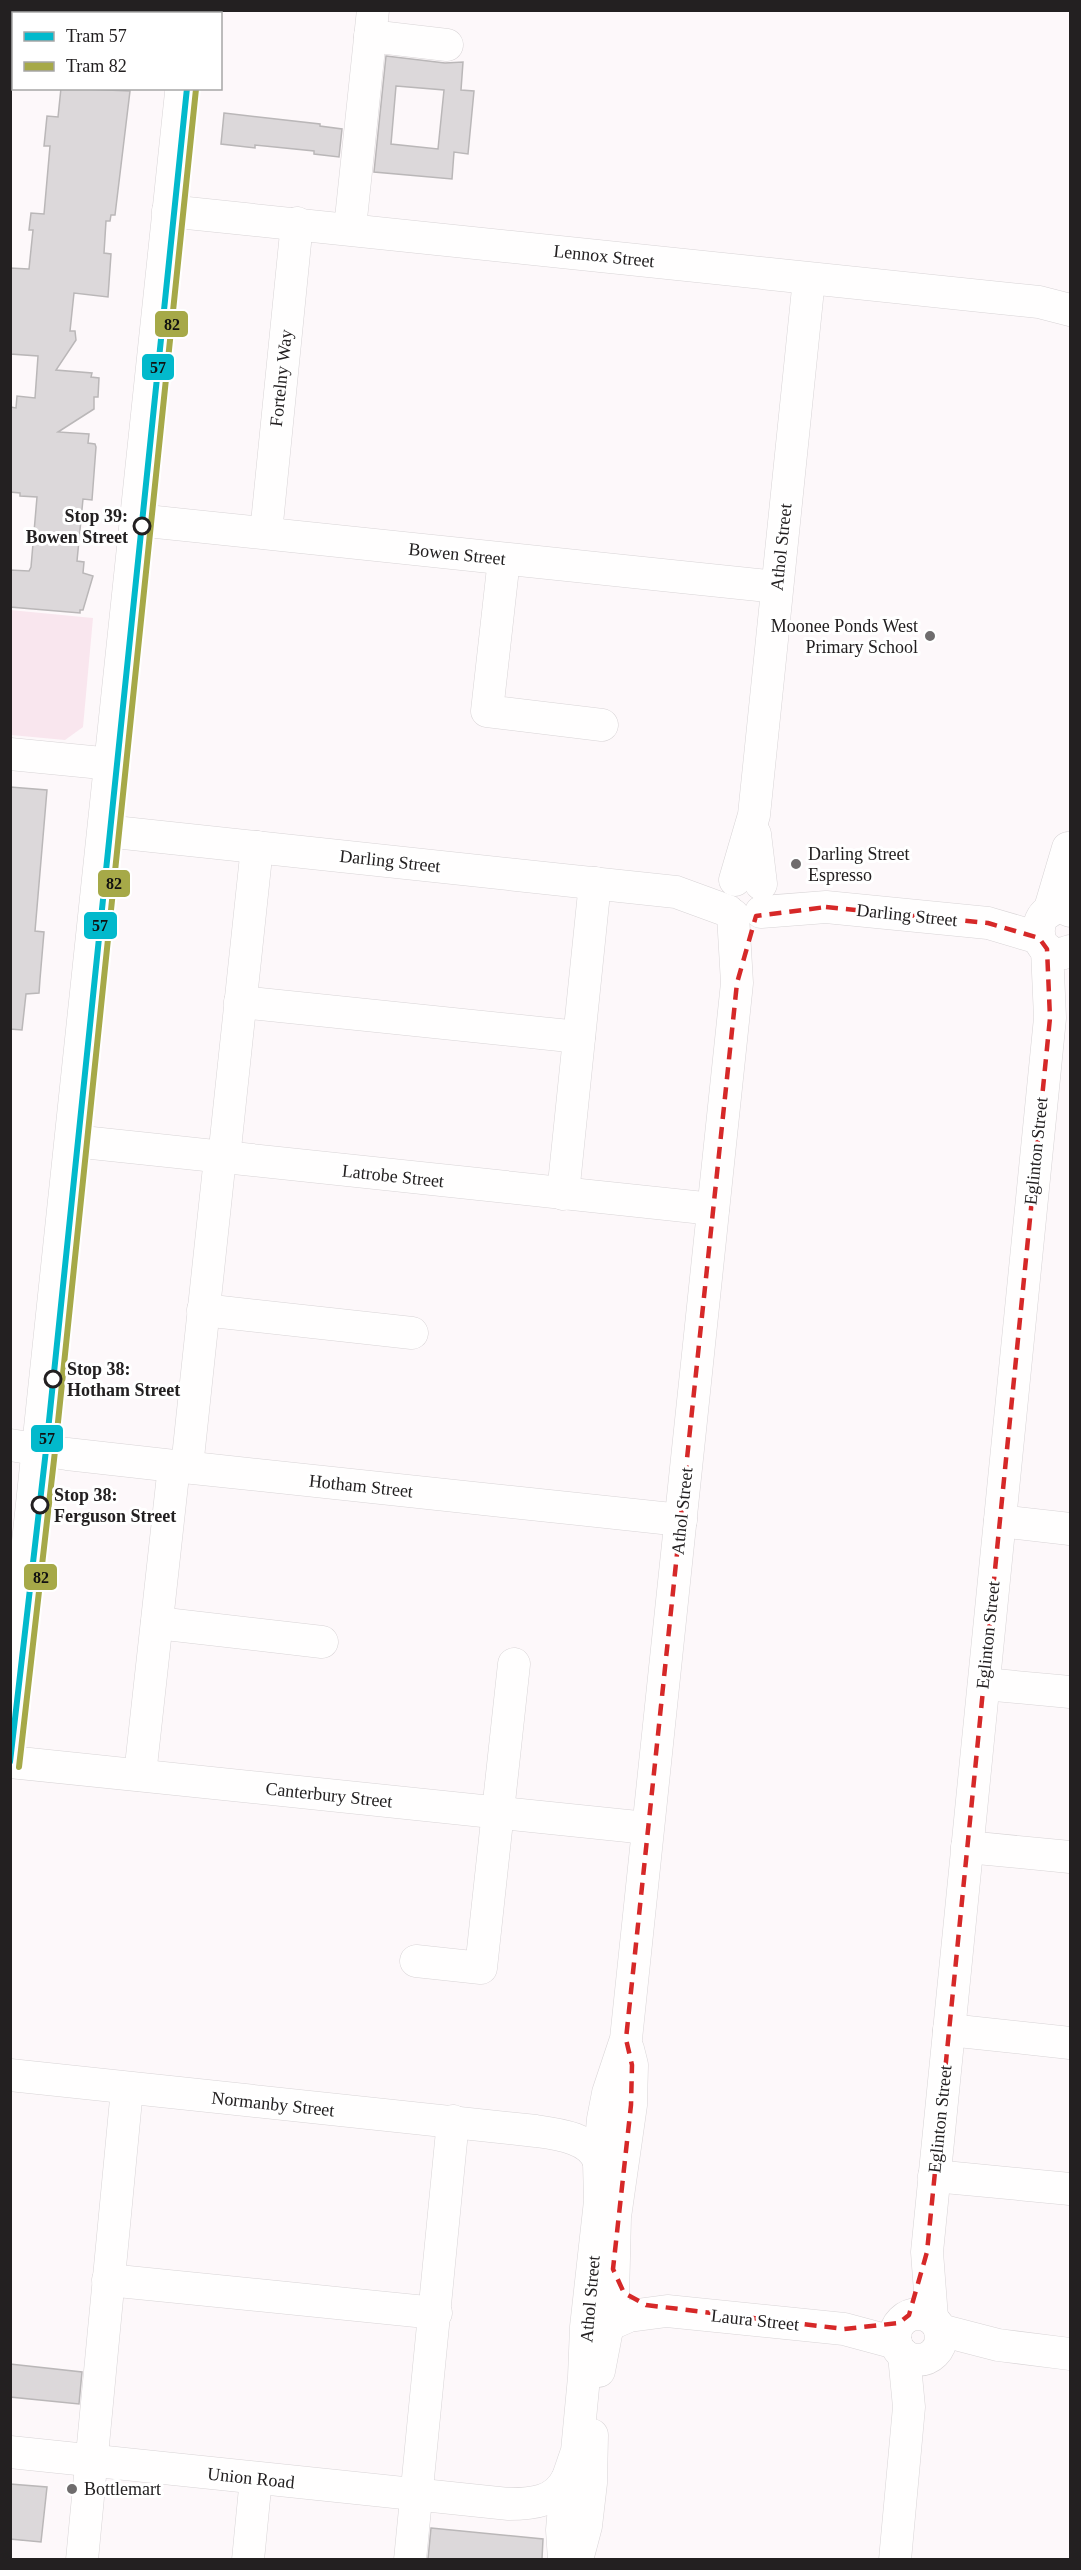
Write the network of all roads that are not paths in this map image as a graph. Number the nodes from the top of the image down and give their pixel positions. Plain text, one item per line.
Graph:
1 (371, 23) edge
2 (447, 45) dead end
3 (182, 90) edge
4 (168, 210) junction
5 (297, 223) junction
6 (350, 228) junction
7 (809, 279) junction
8 (1071, 300) edge
9 (1039, 302) junction
10 (1071, 310) edge
11 (137, 520) junction
12 (266, 534) junction
13 (504, 559) junction
14 (777, 587) junction
15 (602, 725) dead end
16 (10, 754) edge
17 (112, 764) junction
18 (105, 831) junction
19 (1069, 835) edge
20 (257, 847) junction
21 (595, 883) junction
22 (1071, 887) edge
23 (746, 899) junction
24 (1055, 933) edge
25 (240, 1002) junction
26 (579, 1037) junction
27 (73, 1141) junction
28 (222, 1158) junction
29 (563, 1194) junction
30 (713, 1209) junction
31 (203, 1310) junction
32 (412, 1333) dead end
33 (25, 1447) edge
34 (181, 1466) junction
35 (681, 1520) junction
36 (1000, 1521) junction
37 (1071, 1529) edge
38 (157, 1623) junction
39 (322, 1642) dead end
40 (514, 1664) dead end
41 (984, 1684) junction
42 (1071, 1692) edge
43 (10, 1717) edge
44 (10, 1762) edge
45 (140, 1775) junction
46 (498, 1813) junction
47 (647, 1828) junction
48 (967, 1846) junction
49 (1071, 1857) edge
50 (416, 1961) dead end
51 (949, 2030) junction
52 (1071, 2043) edge
53 (10, 2075) edge
54 (127, 2089) junction
55 (453, 2121) junction
56 (607, 2132) junction
57 (934, 2176) junction
58 (1071, 2190) edge
59 (613, 2269) junction
60 (108, 2280) junction
61 (589, 2291) junction
62 (667, 2311) junction
63 (436, 2313) junction
64 (612, 2322) junction
65 (918, 2337) junction
66 (1071, 2354) edge
67 (10, 2452) edge
68 (91, 2461) junction
69 (256, 2478) junction
70 (416, 2496) junction
71 (568, 2519) edge
72 (82, 2559) edge
73 (248, 2559) edge
74 (410, 2559) edge
75 (895, 2559) edge

1 - 2 street
1 - 6 street
3 - 4 main road
4 - 5 street, Lennox Street
4 - 11 main road
5 - 6 street, Lennox Street
5 - 12 street, Fortelny Way
6 - 7 street, Lennox Street
7 - 9 street, Lennox Street
7 - 14 street, Athol Street
8 - 9 street, Lennox Street
9 - 10 street, Lennox Street
11 - 12 street, Bowen Street
11 - 17 main road
12 - 13 street, Bowen Street
13 - 14 street, Bowen Street
13 - 15 street
14 - 23 street, Athol Street
16 - 17 street
17 - 18 main road
18 - 20 street, Darling Street
18 - 27 main road
19 - 22 street, Eglinton Street
19 - 24 street, Eglinton Street
20 - 21 street, Darling Street
20 - 25 street
21 - 23 street, Darling Street
21 - 26 street
23 - 24 street, Darling Street
23 - 30 street, Athol Street
24 - 36 street, Eglinton Street
25 - 26 street
25 - 28 street
26 - 29 street
27 - 28 street, Latrobe Street
27 - 33 main road
28 - 29 street, Latrobe Street
28 - 31 street
29 - 30 street, Latrobe Street
30 - 35 street, Athol Street
31 - 32 street
31 - 34 street
33 - 34 street, Hotham Street
33 - 43 main road
34 - 35 street, Hotham Street
34 - 38 street
35 - 47 street, Athol Street
36 - 37 street
36 - 41 street, Eglinton Street
38 - 39 street
38 - 45 street
40 - 46 street
41 - 42 street
41 - 48 street, Eglinton Street
44 - 45 street, Canterbury Street
45 - 46 street, Canterbury Street
46 - 47 street, Canterbury Street
46 - 50 street
47 - 56 street, Athol Street
48 - 49 street
48 - 51 street, Eglinton Street
51 - 52 street
51 - 57 street, Eglinton Street
53 - 54 street, Normanby Street
54 - 55 street, Normanby Street
54 - 60 street
55 - 56 street, Normanby Street
55 - 63 street
56 - 59 street, Athol Street
56 - 61 street, Athol Street
57 - 58 street
57 - 65 street, Eglinton Street
59 - 62 street, Laura Street
59 - 64 street, Athol Street
60 - 63 street
60 - 68 street
61 - 64 street
61 - 71 street, Athol Street
62 - 64 street, Laura Street
62 - 65 street, Laura Street
63 - 70 street
64 - 71 street, Athol Street
65 - 66 street, Laura Street
65 - 75 street, Eglinton Street
67 - 68 street, Union Road
68 - 69 street, Union Road
68 - 72 street
69 - 70 street, Union Road
69 - 73 street
70 - 71 street, Union Road
70 - 74 street

